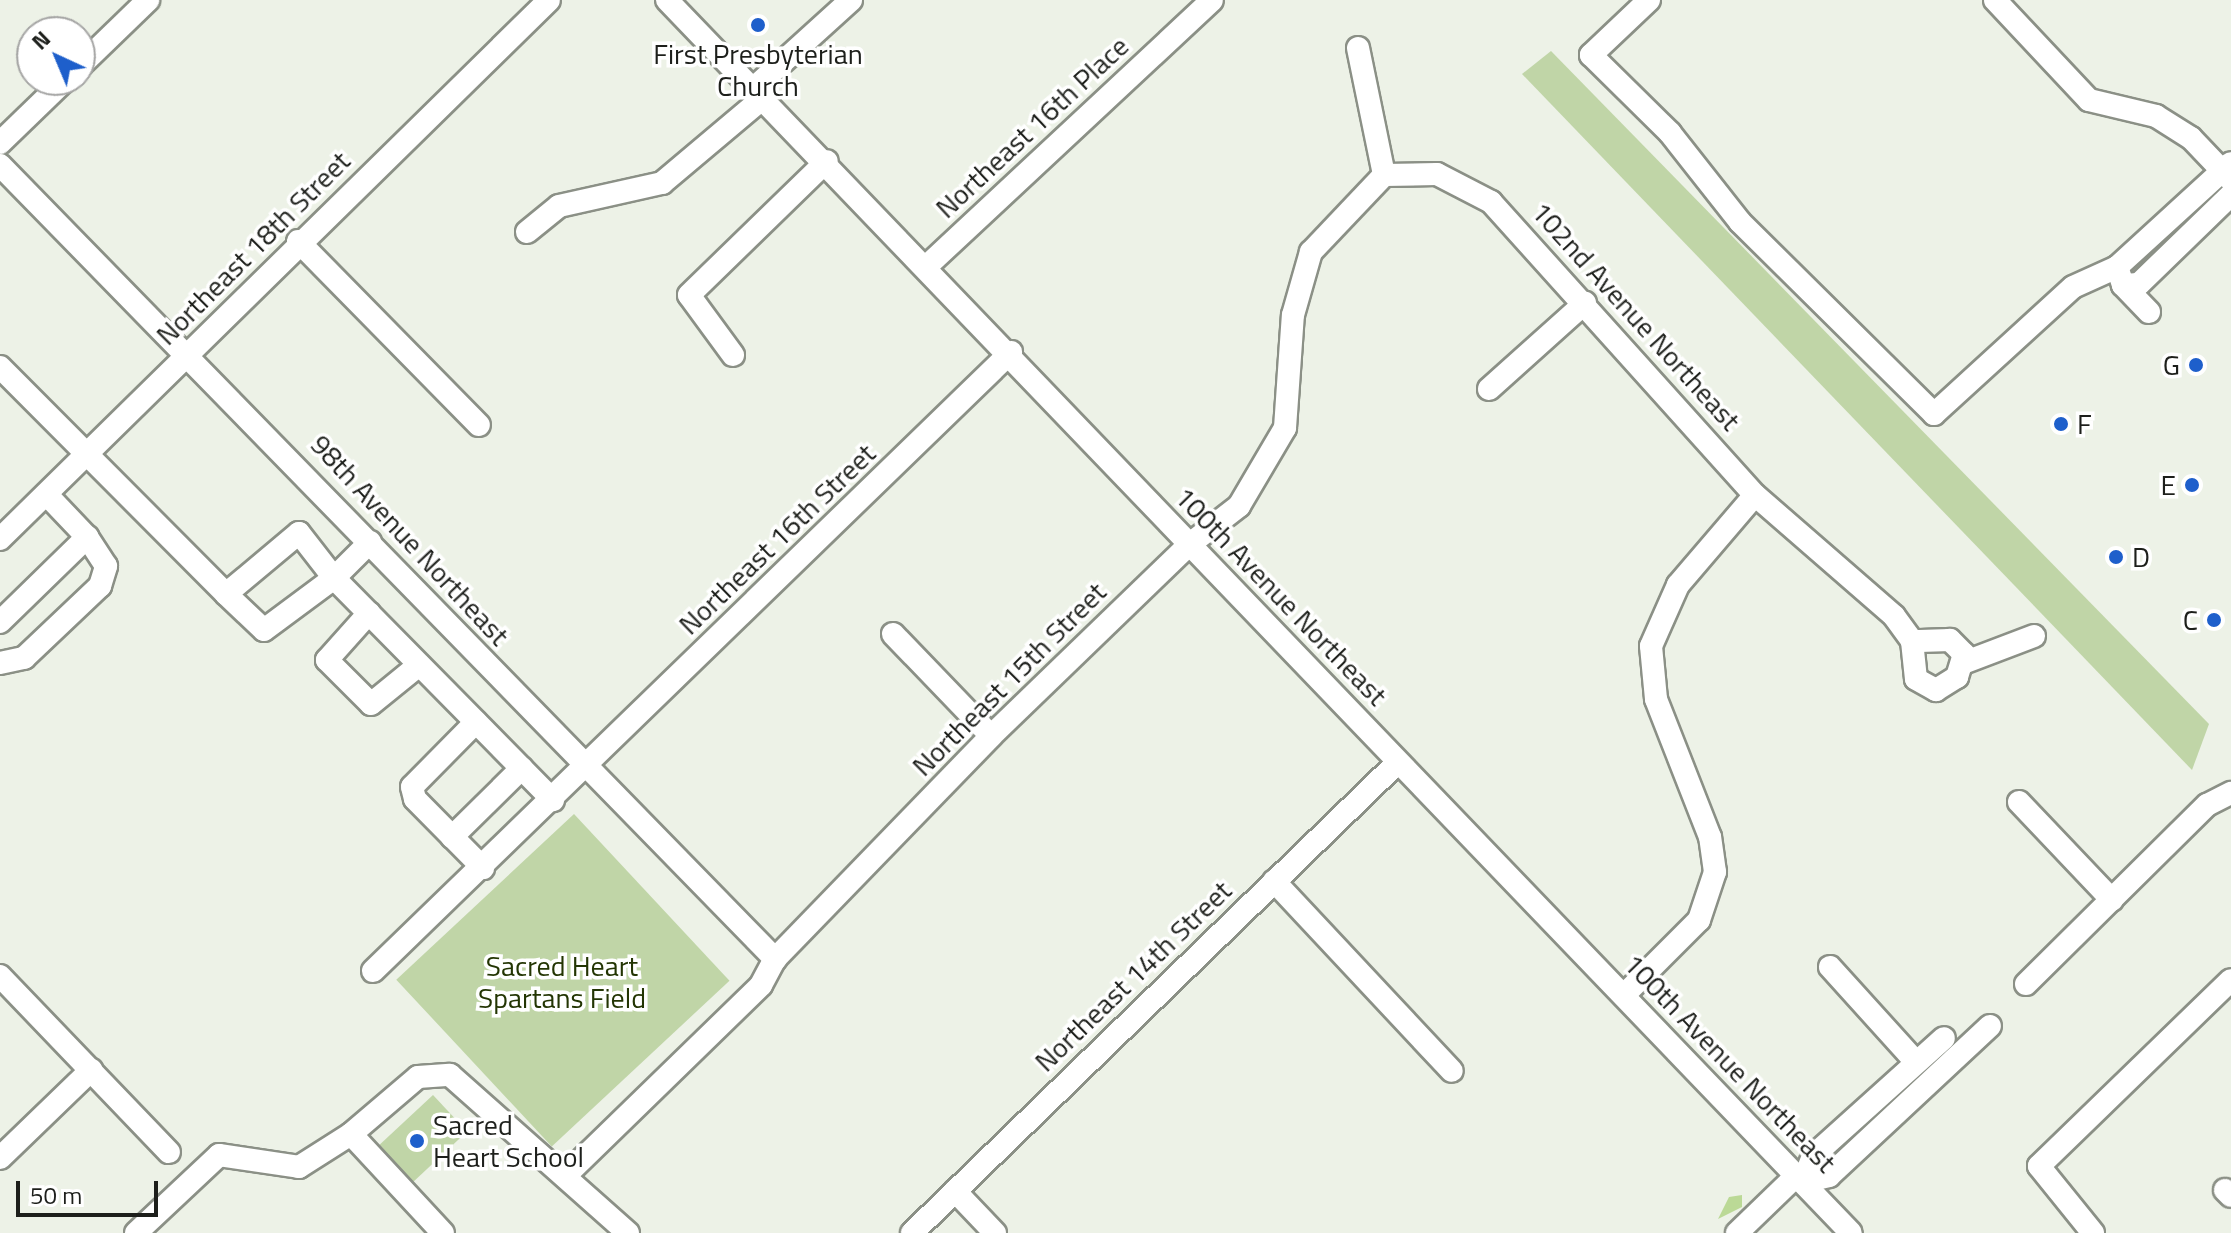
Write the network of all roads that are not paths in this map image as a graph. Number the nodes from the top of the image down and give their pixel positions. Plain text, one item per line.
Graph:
1 (148, 0) edge
2 (549, 0) edge
3 (667, 0) edge
4 (851, 0) edge
5 (1212, 0) edge
6 (1649, 0) edge
7 (1995, 0) edge
8 (1358, 48) dead end
9 (96, 50) edge
10 (758, 93) junction
11 (48, 96) edge
12 (0, 143) edge
13 (827, 161) junction
14 (0, 165) edge
15 (2228, 171) edge
16 (1384, 175) junction
17 (2231, 195) edge
18 (527, 232) dead end
19 (298, 241) junction
20 (928, 265) junction
21 (2120, 276) junction
22 (1585, 303) junction
23 (2149, 312) dead end
24 (1011, 352) junction
25 (188, 353) junction
26 (733, 355) dead end
27 (0, 367) edge
28 (1489, 389) dead end
29 (479, 425) dead end
30 (88, 454) junction
31 (46, 494) junction
32 (1755, 495) junction
33 (87, 537) junction
34 (0, 539) edge
35 (370, 542) junction
36 (1190, 544) junction
37 (334, 578) junction
38 (226, 594) junction
39 (369, 613) junction
40 (0, 622) edge
41 (893, 634) dead end
42 (2034, 636) dead end
43 (1912, 641) junction
44 (0, 663) edge
45 (1963, 663) junction
46 (419, 665) junction
47 (476, 722) junction
48 (991, 736) junction
49 (1398, 762) junction
50 (522, 768) junction
51 (585, 768) junction
52 (2231, 793) edge
53 (553, 800) junction
54 (2019, 802) dead end
55 (452, 837) junction
56 (483, 868) junction
57 (1274, 881) junction
58 (2112, 900) junction
59 (775, 959) junction
60 (1830, 967) dead end
61 (373, 971) dead end
62 (0, 976) edge
63 (2231, 980) edge
64 (2026, 984) dead end
65 (1624, 995) junction
66 (1990, 1026) dead end
67 (1944, 1038) dead end
68 (1914, 1060) junction
69 (91, 1070) junction
70 (1452, 1071) dead end
71 (351, 1134) junction
72 (169, 1152) dead end
73 (0, 1158) edge
74 (568, 1173) junction
75 (1799, 1179) junction
76 (955, 1191) junction
77 (136, 1233) edge
78 (443, 1233) edge
79 (628, 1233) edge
80 (912, 1233) edge
81 (995, 1233) edge
82 (1737, 1233) edge
83 (1851, 1233) edge
84 (2093, 1233) edge

1 - 9 street
2 - 19 street, Northeast 18th Street
3 - 10 street, 100th Avenue Northeast
4 - 10 street
5 - 20 street, Northeast 16th Place
6 - 21 street
7 - 15 street
8 - 16 street
10 - 13 street, 100th Avenue Northeast
10 - 18 street
11 - 12 street
13 - 20 street, 100th Avenue Northeast
13 - 26 street
14 - 25 street, 98th Avenue Northeast
15 - 21 street
16 - 22 street, 102nd Avenue Northeast
16 - 36 street, Northeast 15th Street
17 - 21 street
19 - 25 street, Northeast 18th Street
19 - 29 street
20 - 24 street, 100th Avenue Northeast
21 - 23 street
22 - 28 street
22 - 32 street, 102nd Avenue Northeast
24 - 36 street, 100th Avenue Northeast
24 - 51 street, Northeast 16th Street
25 - 30 street, Northeast 18th Street
25 - 35 street, 98th Avenue Northeast
27 - 30 street
30 - 31 street, Northeast 18th Street
30 - 38 street
31 - 33 street
31 - 34 street, Northeast 18th Street
32 - 43 street, 102nd Avenue Northeast
32 - 65 street
33 - 40 street
33 - 44 street
35 - 37 street
35 - 51 street, 98th Avenue Northeast
36 - 48 street, Northeast 15th Street
36 - 49 street, 100th Avenue Northeast
37 - 38 street
37 - 38 street
37 - 39 street
39 - 46 street
39 - 46 street
41 - 48 street
42 - 45 street
43 - 45 street
43 - 45 street
46 - 47 street
47 - 50 street
47 - 55 street
48 - 59 street, Northeast 15th Street
49 - 57 street, Northeast 14th Street
49 - 65 street, 100th Avenue Northeast
50 - 53 street
50 - 55 street
51 - 53 street, Northeast 16th Street
51 - 59 street, 98th Avenue Northeast
52 - 58 street
53 - 56 street, Northeast 16th Street
54 - 58 street
55 - 56 street
56 - 61 street, Northeast 16th Street
57 - 70 street
57 - 76 street, Northeast 14th Street
58 - 64 street
59 - 74 street, Northeast 15th Street
60 - 68 street
62 - 69 street
63 - 84 street
65 - 75 street, 100th Avenue Northeast
66 - 75 street
67 - 68 street
68 - 75 street
69 - 72 street
69 - 73 street
71 - 74 street
71 - 77 street
71 - 78 street
74 - 79 street
75 - 82 street
75 - 83 street, 100th Avenue Northeast
76 - 80 street, Northeast 14th Street
76 - 81 street

